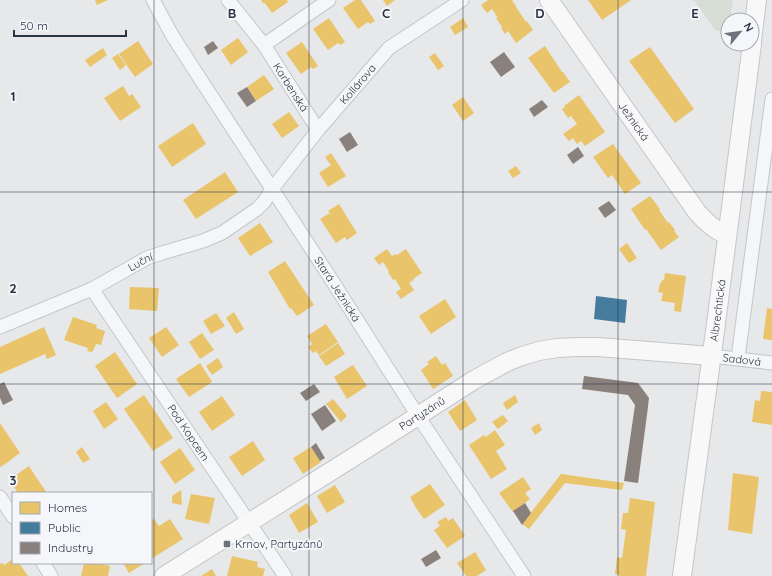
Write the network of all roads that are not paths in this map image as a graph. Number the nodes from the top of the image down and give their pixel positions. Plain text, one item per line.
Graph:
1 (153, 0) edge
2 (228, 0) edge
3 (329, 0) edge
4 (462, 0) edge
5 (548, 0) edge
6 (757, 0) edge
7 (756, 12) edge
8 (264, 45) junction
9 (751, 52) edge
10 (772, 99) edge
11 (318, 130) junction
12 (272, 189) junction
13 (727, 234) junction
14 (92, 289) junction
15 (0, 327) edge
16 (711, 356) junction
17 (738, 358) junction
18 (772, 362) edge
19 (418, 416) junction
20 (0, 497) edge
21 (12, 516) edge
22 (249, 522) junction
23 (43, 564) edge
24 (51, 576) edge
25 (164, 576) edge
26 (285, 576) edge
27 (524, 576) edge
28 (682, 576) edge

1 - 12 street, Stará Ježnická
2 - 8 street, Karbenská
3 - 8 street
4 - 11 street, Kollárova
5 - 13 street, Ježnická
6 - 7 street
8 - 11 street, Karbenská
9 - 13 street, Albrechtická
10 - 17 street
11 - 12 street, Kollárova
12 - 14 street, Luční
12 - 19 street, Stará Ježnická
13 - 16 street, Albrechtická
14 - 15 street, Luční
14 - 22 street, Pod Kopcem
16 - 17 street, Sadová
16 - 19 street, Partyzánů
16 - 28 street, Albrechtická
17 - 18 street, Sadová
19 - 22 street, Partyzánů
19 - 27 street, Stará Ježnická
20 - 21 street
22 - 25 street, Partyzánů
22 - 26 street, Pod Kopcem
23 - 24 street

